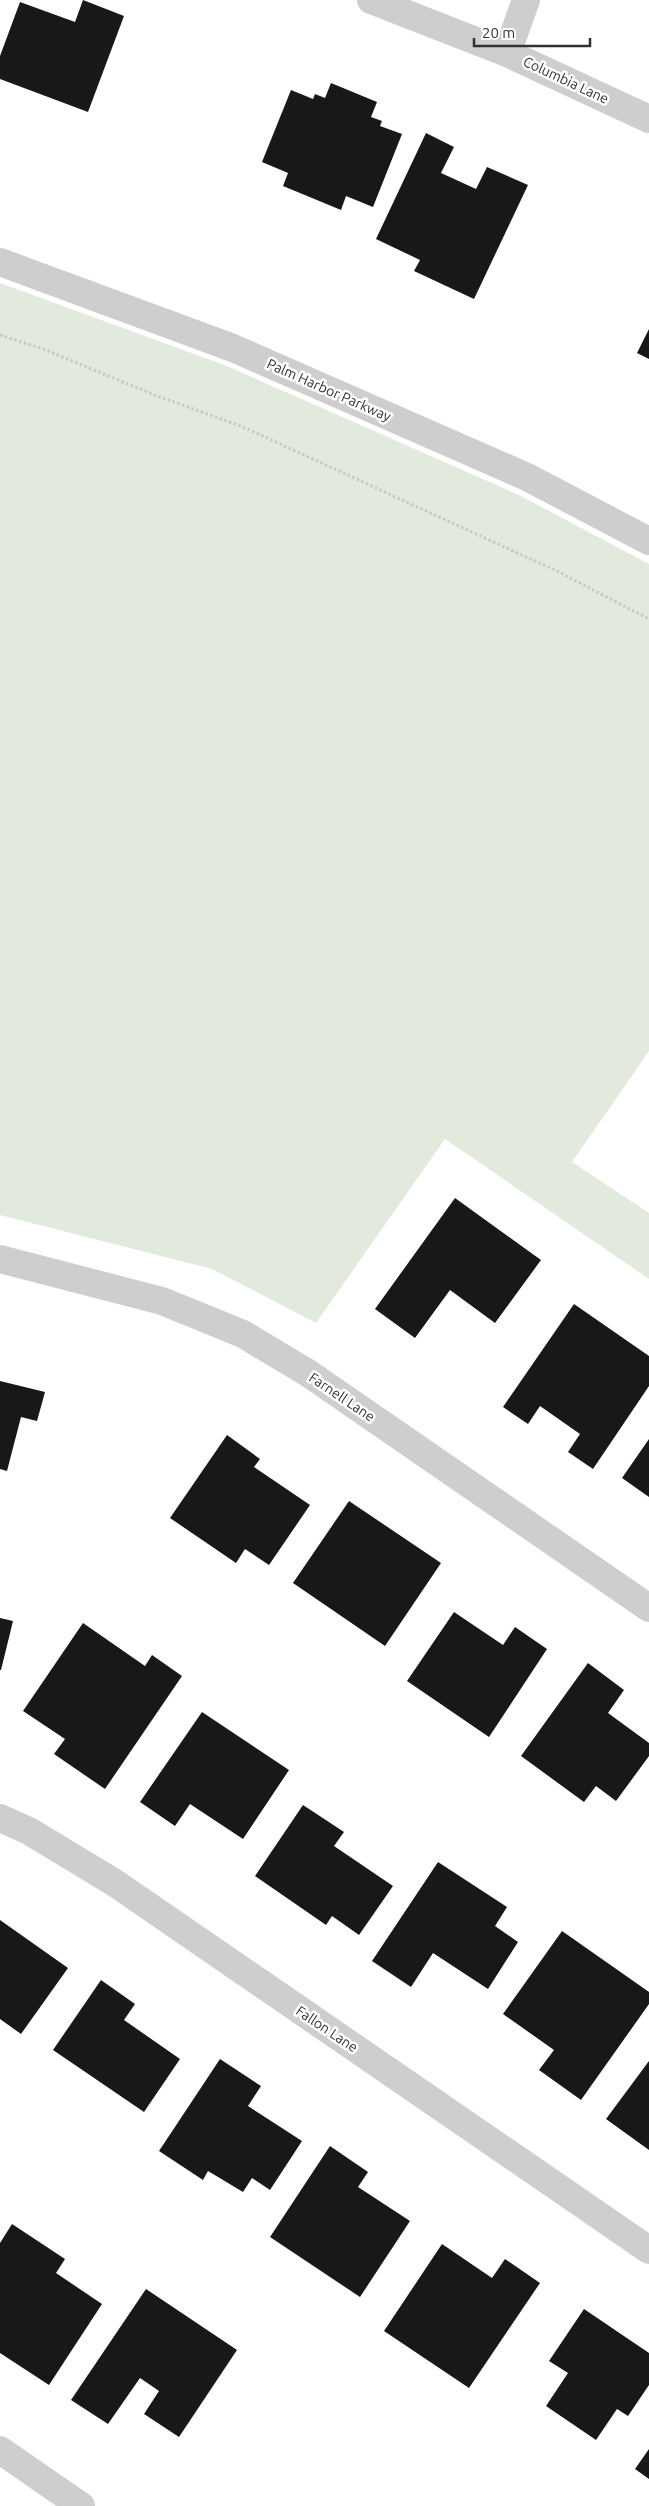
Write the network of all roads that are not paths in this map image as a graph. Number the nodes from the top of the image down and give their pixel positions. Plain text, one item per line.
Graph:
1 (371, 0) edge
2 (526, 0) edge
3 (507, 53) junction
4 (649, 119) edge
5 (0, 262) edge
6 (649, 541) edge
7 (0, 1259) edge
8 (649, 1608) edge
9 (0, 1818) edge
10 (649, 2250) edge
11 (0, 2450) edge
12 (81, 2506) edge

1 - 3 street, Columbia Lane
2 - 3 street
3 - 4 street, Columbia Lane
5 - 6 street, Palm Harbor Parkway
7 - 8 street, Farnell Lane
9 - 10 street, Fallon Lane
11 - 12 street

